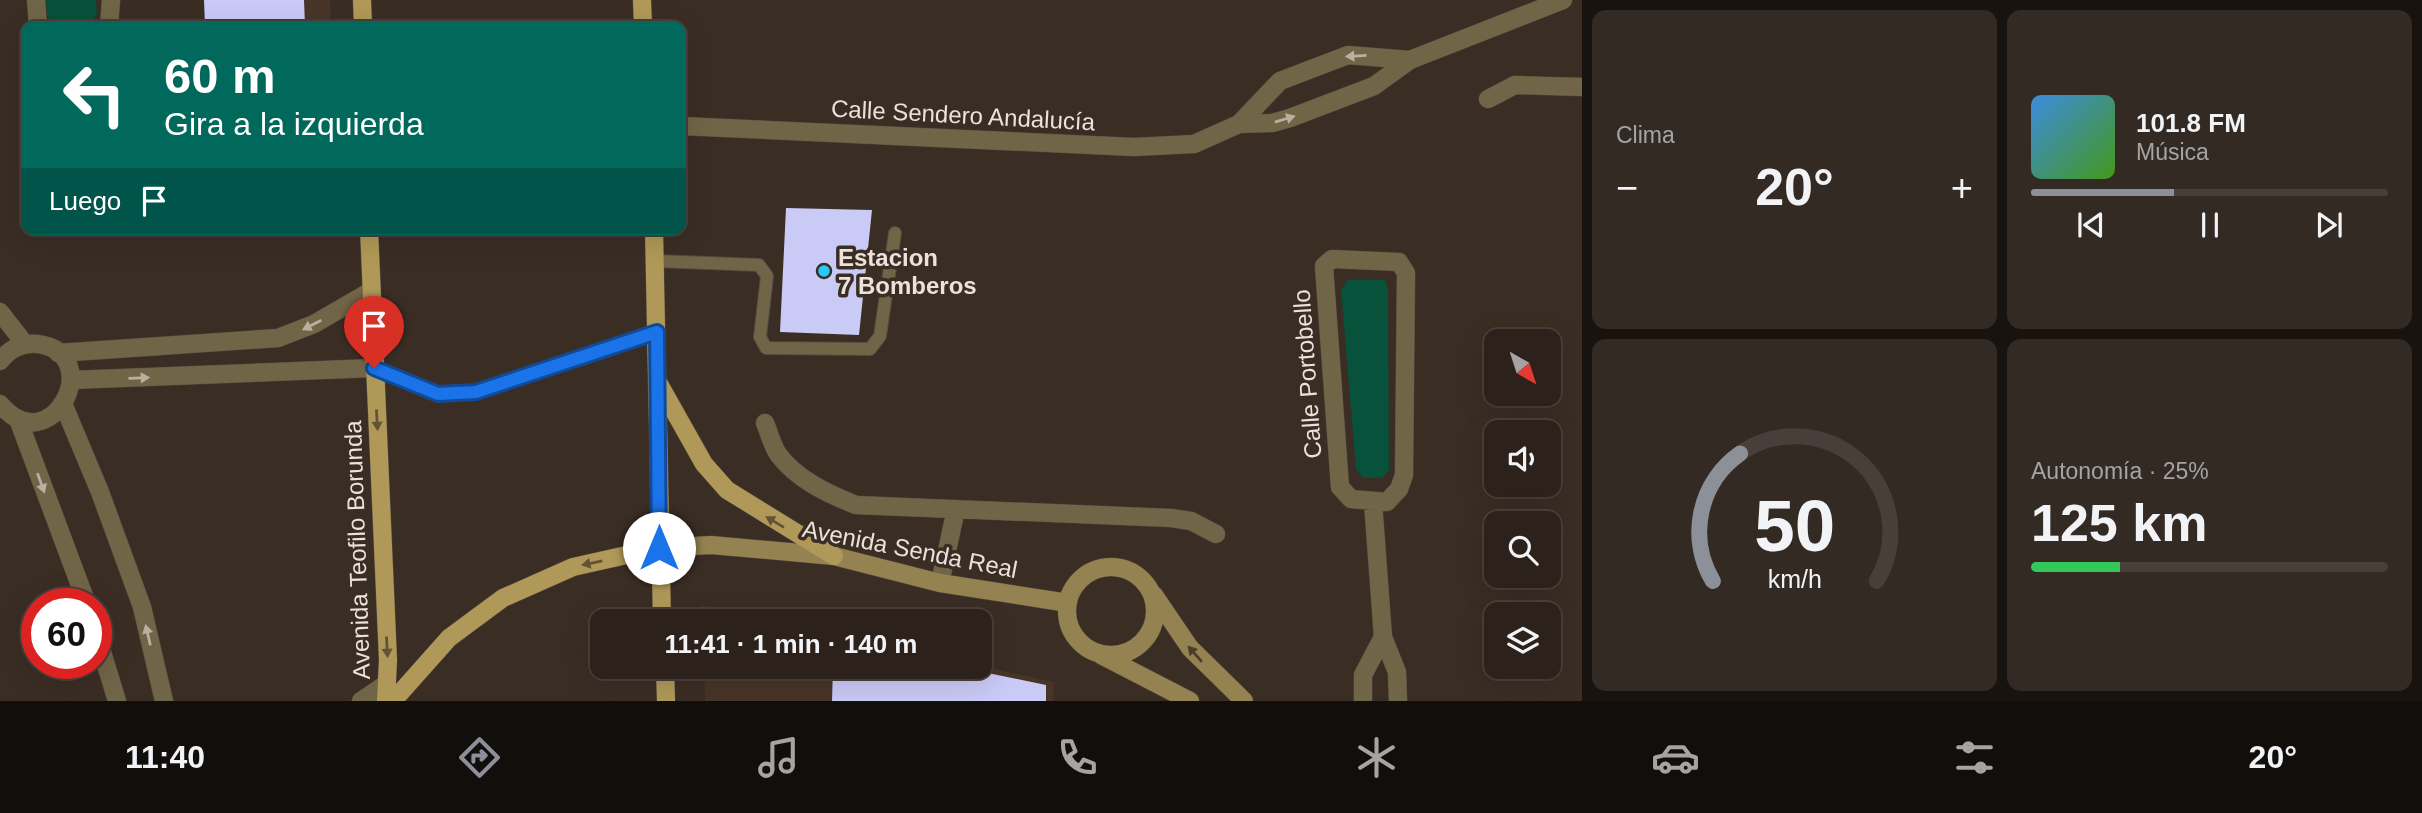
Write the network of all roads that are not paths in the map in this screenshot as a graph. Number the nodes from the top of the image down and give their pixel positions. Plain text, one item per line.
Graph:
1 (36, 0) edge
2 (111, 0) edge
3 (362, 0) edge
4 (642, 0) edge
5 (1563, 0) edge
6 (38, 21) edge
7 (109, 21) edge
8 (363, 21) edge
9 (643, 21) edge
10 (1410, 60) junction
11 (1582, 87) edge
12 (1488, 99) dead end
13 (1240, 124) junction
14 (686, 126) edge
15 (895, 233) dead end
16 (369, 235) edge
17 (654, 235) edge
18 (656, 261) junction
19 (371, 291) junction
20 (0, 312) edge
21 (657, 332) junction
22 (25, 344) junction
23 (58, 353) junction
24 (0, 361) edge
25 (374, 368) junction
26 (71, 380) junction
27 (657, 381) junction
28 (0, 404) edge
29 (64, 406) junction
30 (18, 419) junction
31 (765, 423) dead end
32 (1373, 502) junction
33 (956, 509) junction
34 (1216, 534) dead end
35 (659, 548) junction
36 (834, 556) junction
37 (940, 583) junction
38 (81, 588) edge
39 (1151, 592) junction
40 (1068, 603) junction
41 (662, 609) edge
42 (1383, 636) junction
43 (1098, 653) junction
44 (110, 679) edge
45 (665, 679) edge
46 (386, 692) edge
47 (117, 701) edge
48 (164, 701) edge
49 (361, 701) edge
50 (393, 701) edge
51 (666, 701) edge
52 (1190, 701) edge
53 (1244, 701) edge
54 (1363, 701) edge
55 (1398, 701) edge

1 - 6 street
2 - 7 street
3 - 8 main road
4 - 9 main road
5 - 10 street, Calle Sendero Andalucía
13 -> 10 street, Calle Sendero Andalucía
10 -> 13 street, Calle Sendero Andalucía
11 - 12 street
13 - 14 street, Calle Sendero Andalucía
15 - 18 lane
16 - 19 main road, Avenida Teofilo Borunda
17 - 18 main road
18 - 21 main road
19 -> 23 street
19 - 25 main road, Avenida Teofilo Borunda
20 - 22 street
21 - 25 lane
21 - 27 main road
22 - 23 street
22 - 24 street
23 - 26 street
26 -> 25 street
25 -> 46 main road, Avenida Teofilo Borunda
26 - 29 street
27 - 35 main road
36 -> 27 main road
28 - 30 street
29 - 30 street
48 -> 29 street
30 -> 38 street
31 - 33 street
32 - 32 street, Calle Portobello
32 - 42 street
33 - 34 street
33 - 37 street
35 - 36 street, Avenida Senda Real
35 - 41 main road
35 -> 50 main road
36 - 37 street, Avenida Senda Real
37 - 40 street, Avenida Senda Real
39 - 40 street
39 - 43 street
53 -> 39 street
40 - 43 street
42 - 54 street
42 - 55 street
43 - 52 street
44 - 47 street
45 - 51 main road
46 - 49 street

